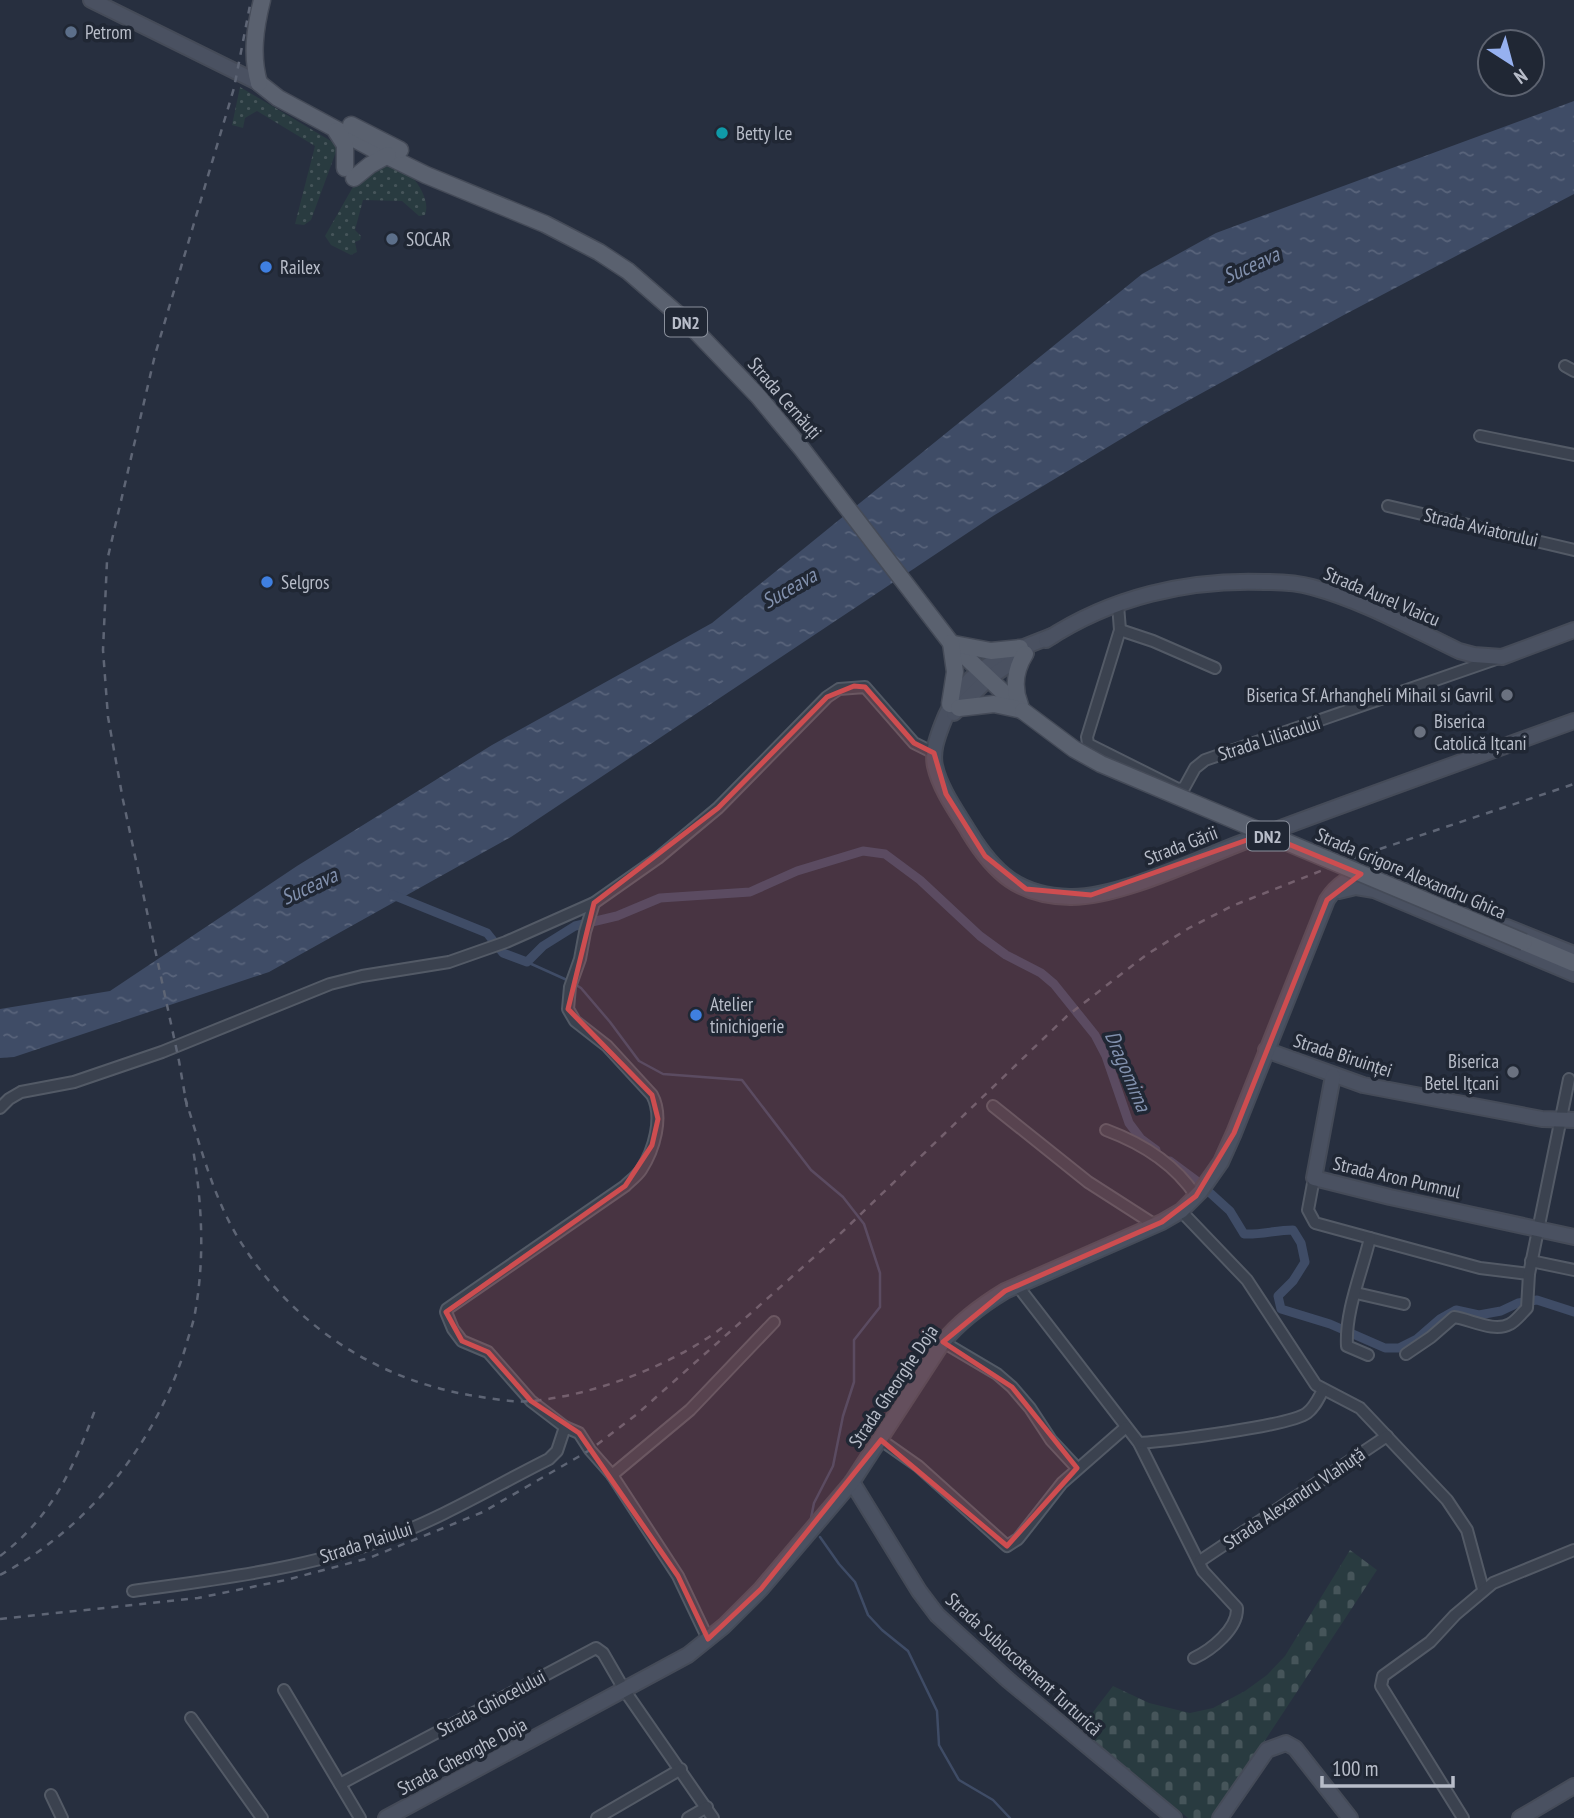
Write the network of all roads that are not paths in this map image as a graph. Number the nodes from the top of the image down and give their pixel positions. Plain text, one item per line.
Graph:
1 (91, 0) edge
2 (262, 0) edge
3 (259, 83) junction
4 (335, 129) junction
5 (388, 155) junction
6 (545, 224) junction
7 (1480, 436) dead end
8 (1574, 455) edge
9 (1388, 506) dead end
10 (1574, 550) edge
11 (1118, 605) junction
12 (1120, 630) junction
13 (1574, 630) edge
14 (951, 643) junction
15 (1022, 651) junction
16 (1502, 657) junction
17 (1215, 668) dead end
18 (985, 674) junction
19 (954, 706) junction
20 (1023, 710) junction
21 (1574, 721) edge
22 (934, 754) junction
23 (1327, 900) junction
24 (594, 903) junction
25 (1574, 954) edge
26 (1574, 963) edge
27 (1574, 974) edge
28 (1266, 1050) junction
29 (1333, 1076) junction
30 (1569, 1079) dead end
31 (992, 1106) dead end
32 (0, 1108) edge
33 (1567, 1121) edge
34 (1106, 1130) dead end
35 (1314, 1178) junction
36 (1201, 1190) junction
37 (1181, 1211) junction
38 (1155, 1225) junction
39 (1538, 1229) junction
40 (1574, 1237) edge
41 (1370, 1238) junction
42 (1531, 1261) junction
43 (1574, 1270) edge
44 (1529, 1274) junction
45 (1017, 1285) junction
46 (1356, 1293) junction
47 (1404, 1304) dead end
48 (774, 1322) dead end
49 (943, 1342) junction
50 (1406, 1354) dead end
51 (1368, 1355) dead end
52 (1323, 1390) junction
53 (565, 1427) junction
54 (1126, 1427) junction
55 (1387, 1436) junction
56 (881, 1440) junction
57 (1139, 1443) junction
58 (1077, 1468) junction
59 (612, 1475) junction
60 (852, 1482) junction
61 (1574, 1550) edge
62 (1200, 1561) junction
63 (1483, 1589) junction
64 (133, 1591) dead end
65 (708, 1639) junction
66 (1194, 1658) dead end
67 (284, 1690) dead end
68 (625, 1690) junction
69 (191, 1718) dead end
70 (681, 1769) junction
71 (340, 1784) junction
72 (1574, 1786) edge
73 (51, 1795) dead end
74 (707, 1807) junction
75 (62, 1818) edge
76 (262, 1818) edge
77 (360, 1818) edge
78 (386, 1818) edge
79 (597, 1818) edge
80 (688, 1818) edge
81 (713, 1818) edge
82 (1174, 1818) edge
83 (1220, 1818) edge
84 (1350, 1818) edge
85 (1463, 1818) edge
86 (1520, 1818) edge

1 - 3 street, Strada Cernăuți
2 - 3 main road
3 - 4 main road, Strada Cernăuți / DN2
3 - 6 main road, Strada Cernăuți / DN2
4 - 5 main road, Strada Cernăuți / DN2
4 - 5 main road
5 - 6 main road, Strada Cernăuți / DN2
6 - 14 main road, Strada Cernăuți / DN2
7 - 8 street
9 - 10 street, Strada Aviatorului
11 - 12 street, Strada Liliacului
11 - 15 street, Strada Aurel Vlaicu
11 - 16 street, Strada Aurel Vlaicu
12 - 16 street, Strada Liliacului
12 - 17 street
13 - 16 street, Strada Aurel Vlaicu
14 - 15 main road
14 - 18 main road, Strada Grigore Alexandru Ghica / DN2
14 - 19 main road
15 - 18 street, Strada Aurel Vlaicu
15 - 20 main road
18 - 19 street
18 - 20 main road, Strada Grigore Alexandru Ghica / DN2
19 - 20 main road
19 - 22 street
20 - 26 main road, Strada Grigore Alexandru Ghica / DN2, bridge
21 - 22 street, Strada Gării
22 - 24 street
23 - 25 street
23 - 27 street
23 - 28 street, Strada Gheorghe Doja
24 - 32 street
24 - 53 street
28 - 29 street, Strada Biruinței
28 - 36 street, Strada Gheorghe Doja
29 - 33 street, Strada Biruinței
29 - 35 street, Strada Aron Pumnul
30 - 33 street
31 - 38 street
33 - 39 street
34 - 36 street
35 - 39 street, Strada Aron Pumnul
35 - 41 street
36 - 37 street, Strada Gheorghe Doja
37 - 38 street, Strada Gheorghe Doja
37 - 52 street
38 - 45 street, Strada Gheorghe Doja
39 - 40 street, Strada Aron Pumnul
39 - 42 street
41 - 44 street
41 - 46 street
42 - 43 street
42 - 44 street
44 - 50 street
45 - 49 street, Strada Gheorghe Doja
45 - 54 street
46 - 47 street
46 - 51 street
48 - 59 street
49 - 56 street, Strada Gheorghe Doja
49 - 58 street
52 - 55 street
52 - 57 street
53 - 59 street
53 - 64 street, Strada Plaiului
54 - 57 street
54 - 58 street
55 - 62 street, Strada Alexandru Vlahuță
55 - 63 street
56 - 58 street
56 - 60 street, Strada Gheorghe Doja
57 - 62 street
59 - 65 street
60 - 65 street, Strada Gheorghe Doja
60 - 82 street, Strada Sublocotenent Turturică
61 - 63 street
62 - 66 street
63 - 85 street
65 - 68 street, Strada Gheorghe Doja
67 - 71 street
68 - 70 street
68 - 71 street, Strada Ghiocelului
68 - 78 street, Strada Gheorghe Doja
69 - 76 street
70 - 74 street
70 - 79 street
71 - 77 street
72 - 86 street
73 - 75 street
74 - 80 street
74 - 81 street
83 - 84 street

